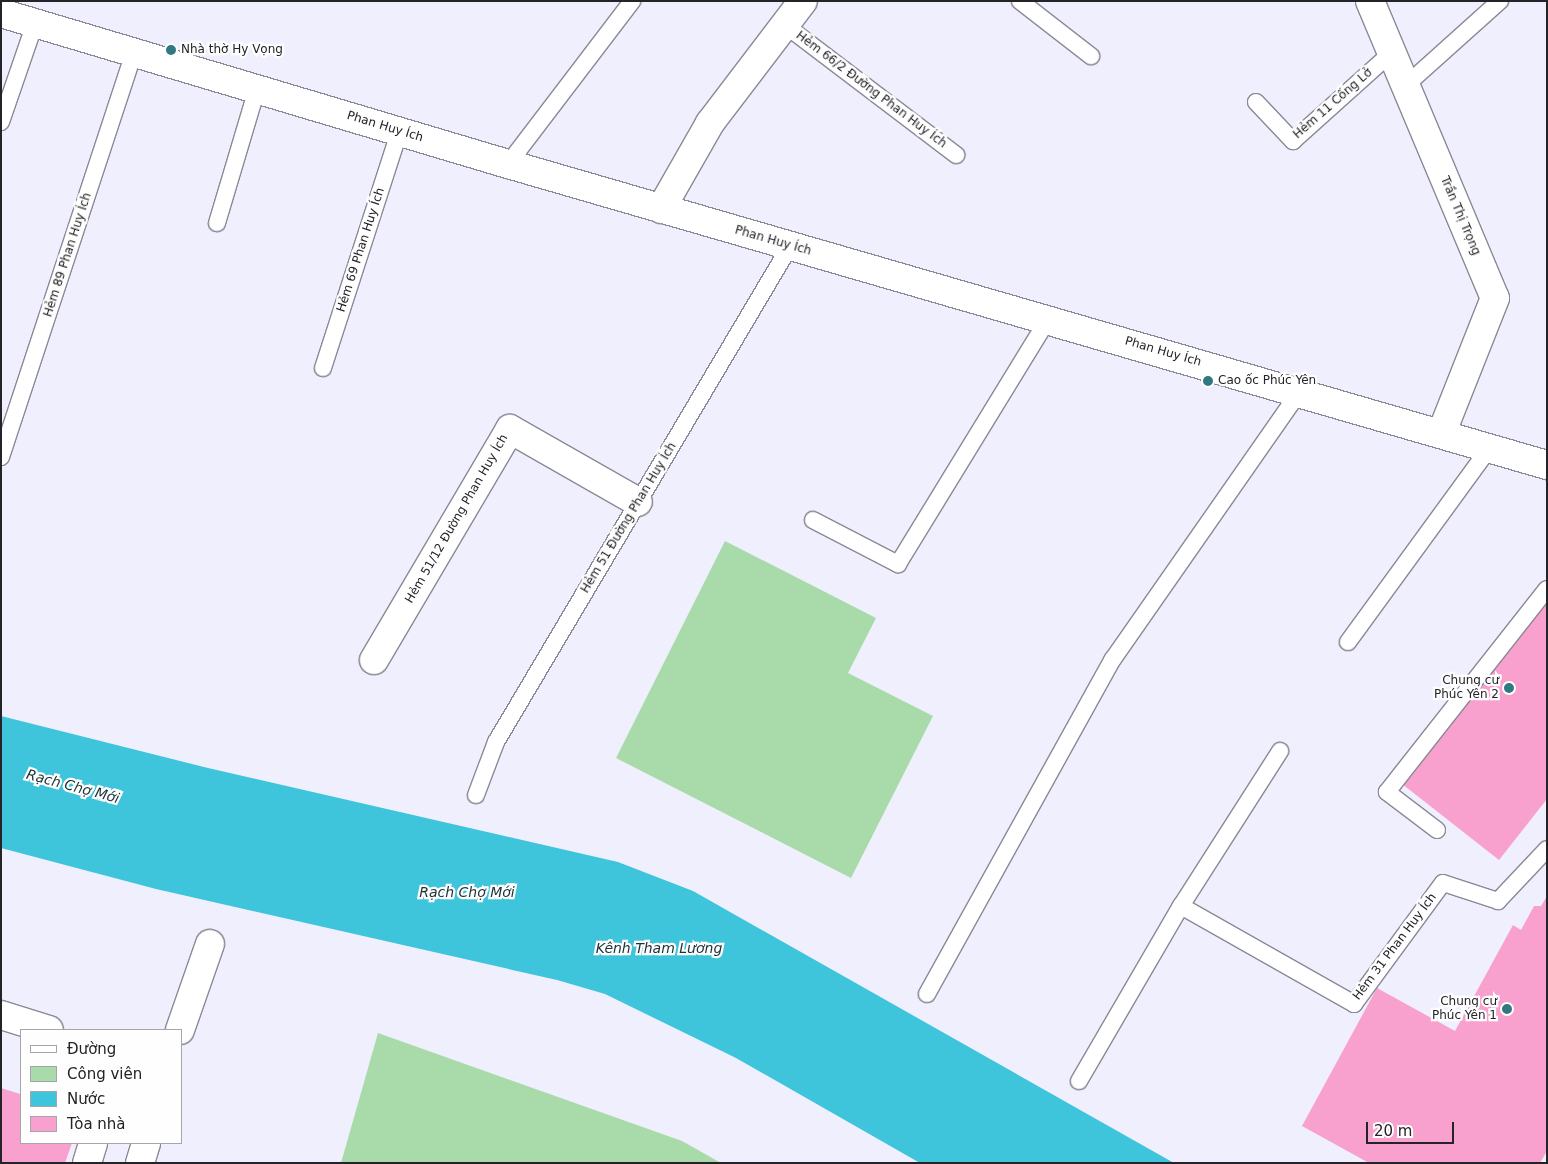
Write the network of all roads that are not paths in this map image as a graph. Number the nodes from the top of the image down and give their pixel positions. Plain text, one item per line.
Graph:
1 (632, 1) edge
2 (803, 1) edge
3 (1020, 1) edge
4 (1370, 1) edge
5 (1500, 1) edge
6 (1, 13) edge
7 (35, 23) junction
8 (785, 25) junction
9 (134, 53) junction
10 (1391, 53) junction
11 (1091, 56) dead end
12 (1404, 87) junction
13 (257, 89) junction
14 (1256, 102) dead end
15 (1, 122) edge
16 (399, 132) junction
17 (956, 155) dead end
18 (508, 164) junction
19 (661, 208) junction
20 (217, 223) dead end
21 (790, 246) junction
22 (1048, 319) junction
23 (323, 368) dead end
24 (1300, 391) junction
25 (1442, 432) junction
26 (1490, 447) junction
27 (1, 457) edge
28 (1547, 464) edge
29 (638, 502) junction
30 (813, 520) dead end
31 (1547, 589) edge
32 (1348, 642) dead end
33 (374, 660) dead end
34 (1280, 751) dead end
35 (476, 795) dead end
36 (1437, 830) dead end
37 (1547, 849) edge
38 (1181, 906) junction
39 (210, 944) dead end
40 (928, 994) dead end
41 (1, 1015) edge
42 (46, 1029) edge
43 (180, 1029) edge
44 (1078, 1081) dead end
45 (93, 1144) edge
46 (146, 1144) edge
47 (87, 1163) edge
48 (140, 1163) edge

1 - 18 lane
2 - 8 main road
3 - 11 lane
4 - 10 main road, Trần Thị Trọng
5 - 12 lane
6 - 7 main road, Phan Huy Ích
7 - 9 main road, Phan Huy Ích
7 - 15 lane
8 - 17 lane, Hẻm 66/2 Đường Phan Huy Ích
8 - 19 main road
9 - 13 main road, Phan Huy Ích
9 - 27 lane, Hẻm 89 Phan Huy Ích
10 - 12 main road, Trần Thị Trọng
10 - 14 lane, Hẻm 11 Cống Lở
12 - 25 main road, Trần Thị Trọng
13 - 16 main road, Phan Huy Ích
13 - 20 lane
16 - 18 main road, Phan Huy Ích
16 - 23 lane, Hẻm 69 Phan Huy Ích
18 - 19 main road, Phan Huy Ích
19 - 21 main road, Phan Huy Ích
21 - 22 main road, Phan Huy Ích
21 - 29 lane, Hẻm 51 Đường Phan Huy Ích
22 - 24 main road, Phan Huy Ích
22 - 30 lane
24 - 25 main road, Phan Huy Ích
24 - 40 lane
25 - 26 main road, Phan Huy Ích
26 - 28 main road, Phan Huy Ích
26 - 32 lane
29 - 33 main road, Hẻm 51/12 Đường Phan Huy Ích
29 - 35 lane, Hẻm 51 Đường Phan Huy Ích
31 - 36 lane
34 - 38 lane
37 - 38 lane, Hẻm 31 Phan Huy Ích
38 - 44 lane
39 - 43 main road
41 - 42 main road
45 - 47 main road
46 - 48 main road

